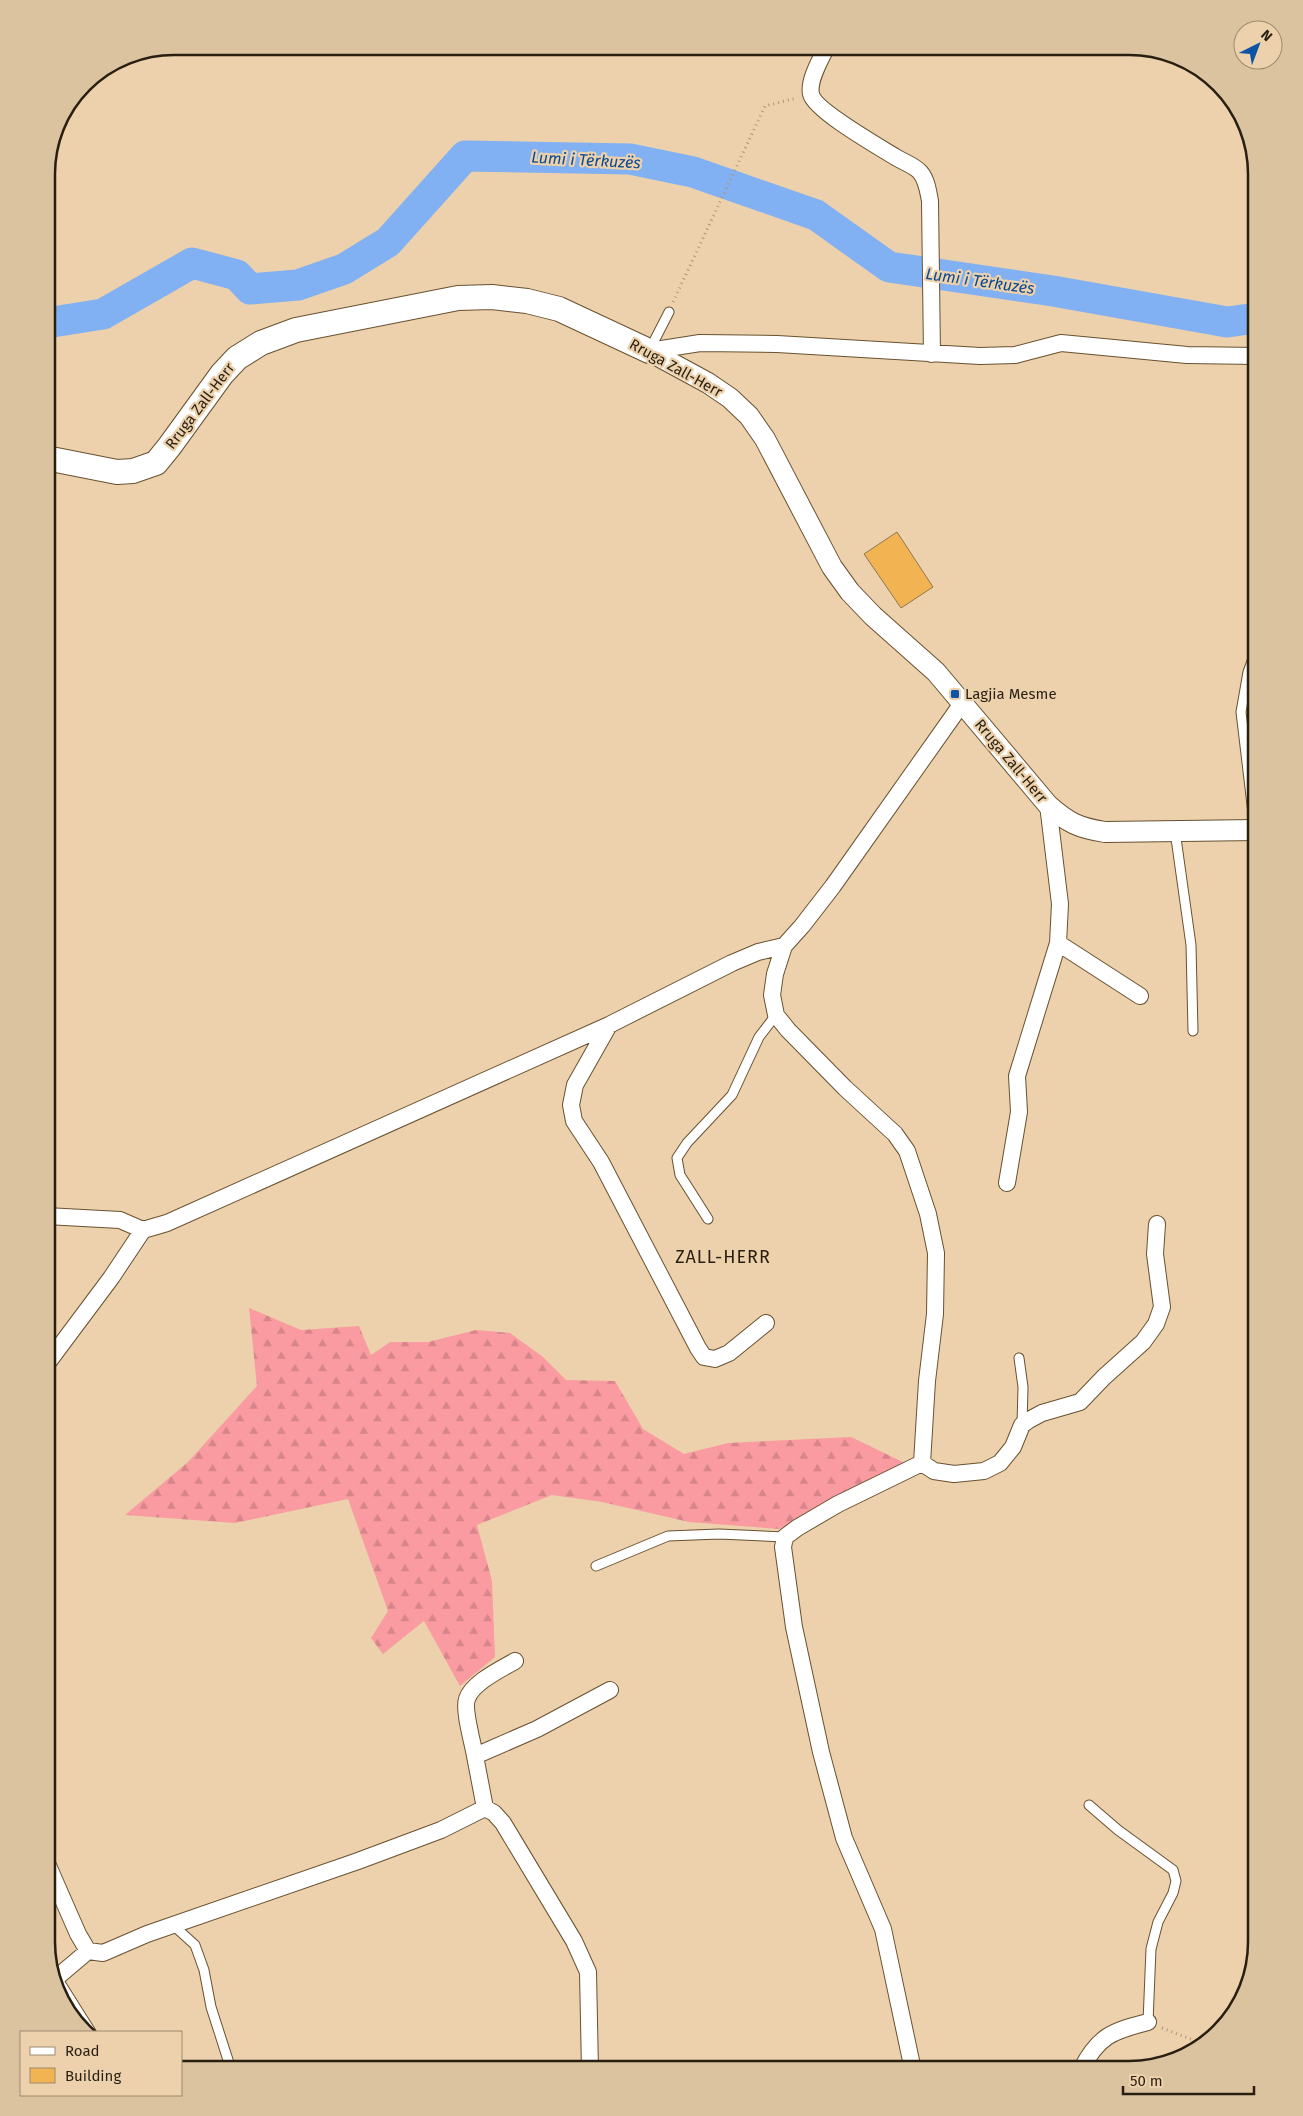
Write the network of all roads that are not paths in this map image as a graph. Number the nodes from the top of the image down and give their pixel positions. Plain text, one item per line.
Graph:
1 (823, 55) edge
2 (669, 312) road end
3 (649, 351) junction
4 (932, 354) junction
5 (1248, 356) edge
6 (55, 460) edge
7 (1248, 672) edge
8 (963, 702) junction
9 (1248, 767) edge
10 (1048, 805) junction
11 (1248, 830) edge
12 (1175, 831) junction
13 (1058, 943) junction
14 (784, 946) junction
15 (1140, 996) dead end
16 (776, 1014) junction
17 (609, 1025) junction
18 (1193, 1031) dead end
19 (1007, 1183) dead end
20 (55, 1216) edge
21 (708, 1219) dead end
22 (1157, 1224) dead end
23 (143, 1230) junction
24 (766, 1323) dead end
25 (55, 1353) edge
26 (1019, 1358) dead end
27 (1022, 1425) junction
28 (922, 1463) junction
29 (786, 1537) junction
30 (596, 1566) dead end
31 (515, 1660) dead end
32 (610, 1690) dead end
33 (475, 1756) junction
34 (1089, 1805) dead end
35 (485, 1808) junction
36 (55, 1882) edge
37 (173, 1925) junction
38 (88, 1951) junction
39 (60, 1976) edge
40 (1148, 2022) joint
41 (227, 2061) edge
42 (590, 2061) edge
43 (911, 2061) edge
44 (1085, 2061) edge

1 - 4 street
2 - 3 lane
3 - 4 street
3 - 6 main road, Rruga Zall-Herr
3 - 8 street, Rruga Zall-Herr
4 - 5 street
7 - 9 lane
8 - 10 street, Rruga Zall-Herr
8 - 14 street
10 - 12 street, Rruga Zall-Herr
10 - 13 street
11 - 12 street, Rruga Zall-Herr
12 - 18 lane
13 - 15 street
13 - 19 street
14 - 16 street
14 - 17 street
16 - 21 lane
16 - 28 street
17 - 23 street
17 - 24 street
20 - 23 street
22 - 27 street
23 - 25 street
26 - 27 lane
27 - 28 street
28 - 29 street
29 - 30 lane
29 - 43 street
31 - 33 street
32 - 33 street
33 - 35 street
34 - 40 lane
35 - 37 street
35 - 42 street
36 - 38 street
37 - 38 street
37 - 41 lane
38 - 39 street
40 - 44 street

